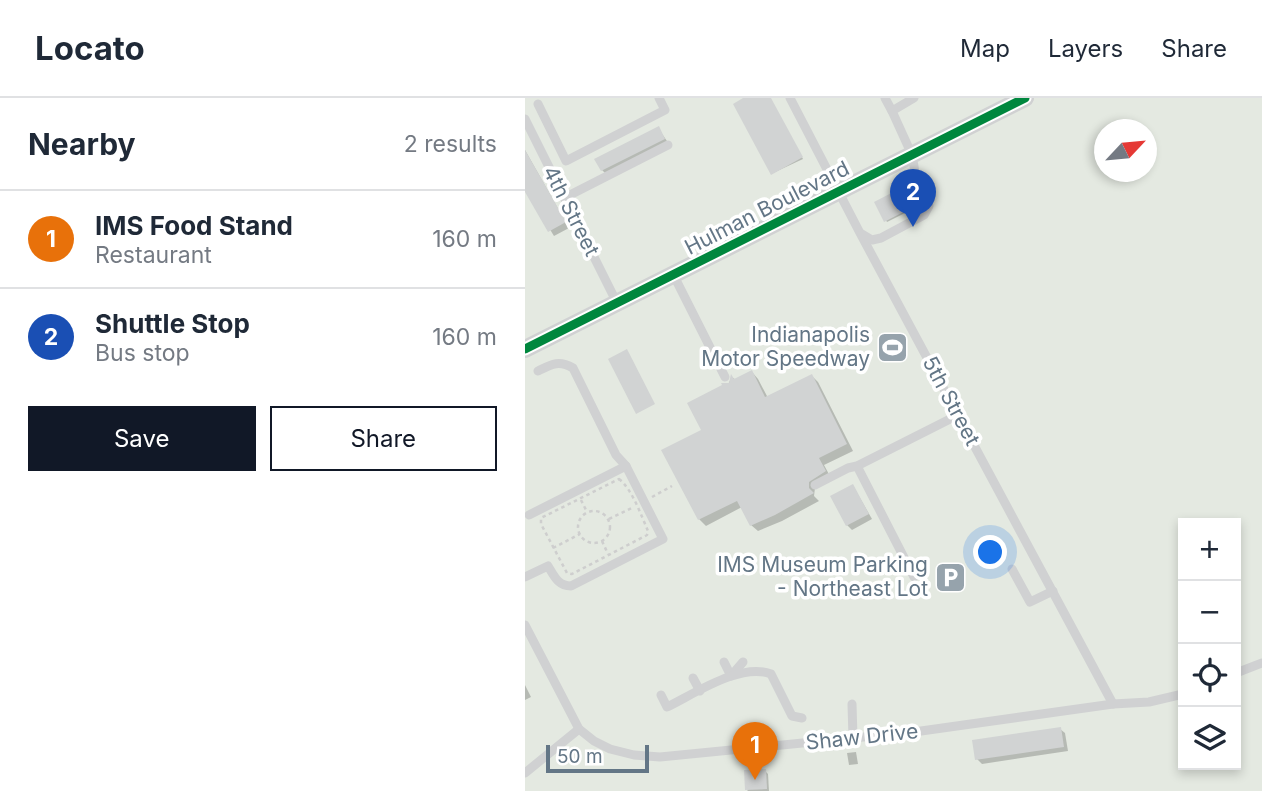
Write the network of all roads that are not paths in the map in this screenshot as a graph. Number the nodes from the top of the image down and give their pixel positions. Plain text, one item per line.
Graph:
1 (659, 98) edge
2 (790, 98) edge
3 (885, 98) edge
4 (914, 98) edge
5 (1025, 98) edge
6 (538, 104) dead end
7 (892, 110) junction
8 (525, 120) edge
9 (668, 145) dead end
10 (912, 155) junction
11 (839, 192) junction
12 (564, 198) junction
13 (860, 233) junction
14 (673, 274) junction
15 (617, 303) junction
16 (525, 349) edge
17 (538, 370) dead end
18 (725, 377) dead end
19 (958, 415) junction
20 (626, 466) junction
21 (857, 466) junction
22 (815, 485) dead end
23 (529, 515) dead end
24 (1012, 569) dead end
25 (525, 577) edge
26 (914, 577) dead end
27 (1053, 591) junction
28 (525, 625) edge
29 (725, 662) dead end
30 (743, 662) dead end
31 (1262, 663) edge
32 (1241, 671) edge
33 (731, 676) junction
34 (693, 678) dead end
35 (700, 691) junction
36 (661, 695) dead end
37 (1178, 695) edge
38 (852, 704) dead end
39 (1113, 704) junction
40 (802, 718) dead end
41 (579, 729) junction
42 (853, 738) junction
43 (525, 773) edge

1 - 6 lane
2 - 11 lane, 5th Street
3 - 7 lane
4 - 7 lane
5 - 10 street, Hulman Boulevard
7 - 10 lane
8 - 12 lane, 4th Street
9 - 12 lane
10 - 11 street, Hulman Boulevard
10 - 13 lane
11 - 13 lane, 5th Street
11 - 14 street, Hulman Boulevard
12 - 15 lane, 4th Street
13 - 19 lane, 5th Street
14 - 15 street, Hulman Boulevard
14 - 18 lane
15 - 16 street, Hulman Boulevard
17 - 20 lane
19 - 21 lane
19 - 27 lane, 5th Street
20 - 23 lane
20 - 25 lane
21 - 22 lane
21 - 26 lane
24 - 27 lane
27 - 39 lane, 5th Street
28 - 41 lane, Shaw Drive
29 - 33 lane
30 - 33 lane
31 - 32 lane
33 - 35 lane
33 - 40 lane
34 - 35 lane
35 - 36 lane
37 - 39 lane, Shaw Drive
38 - 42 lane
39 - 42 lane, Shaw Drive
41 - 42 lane, Shaw Drive
41 - 43 lane

